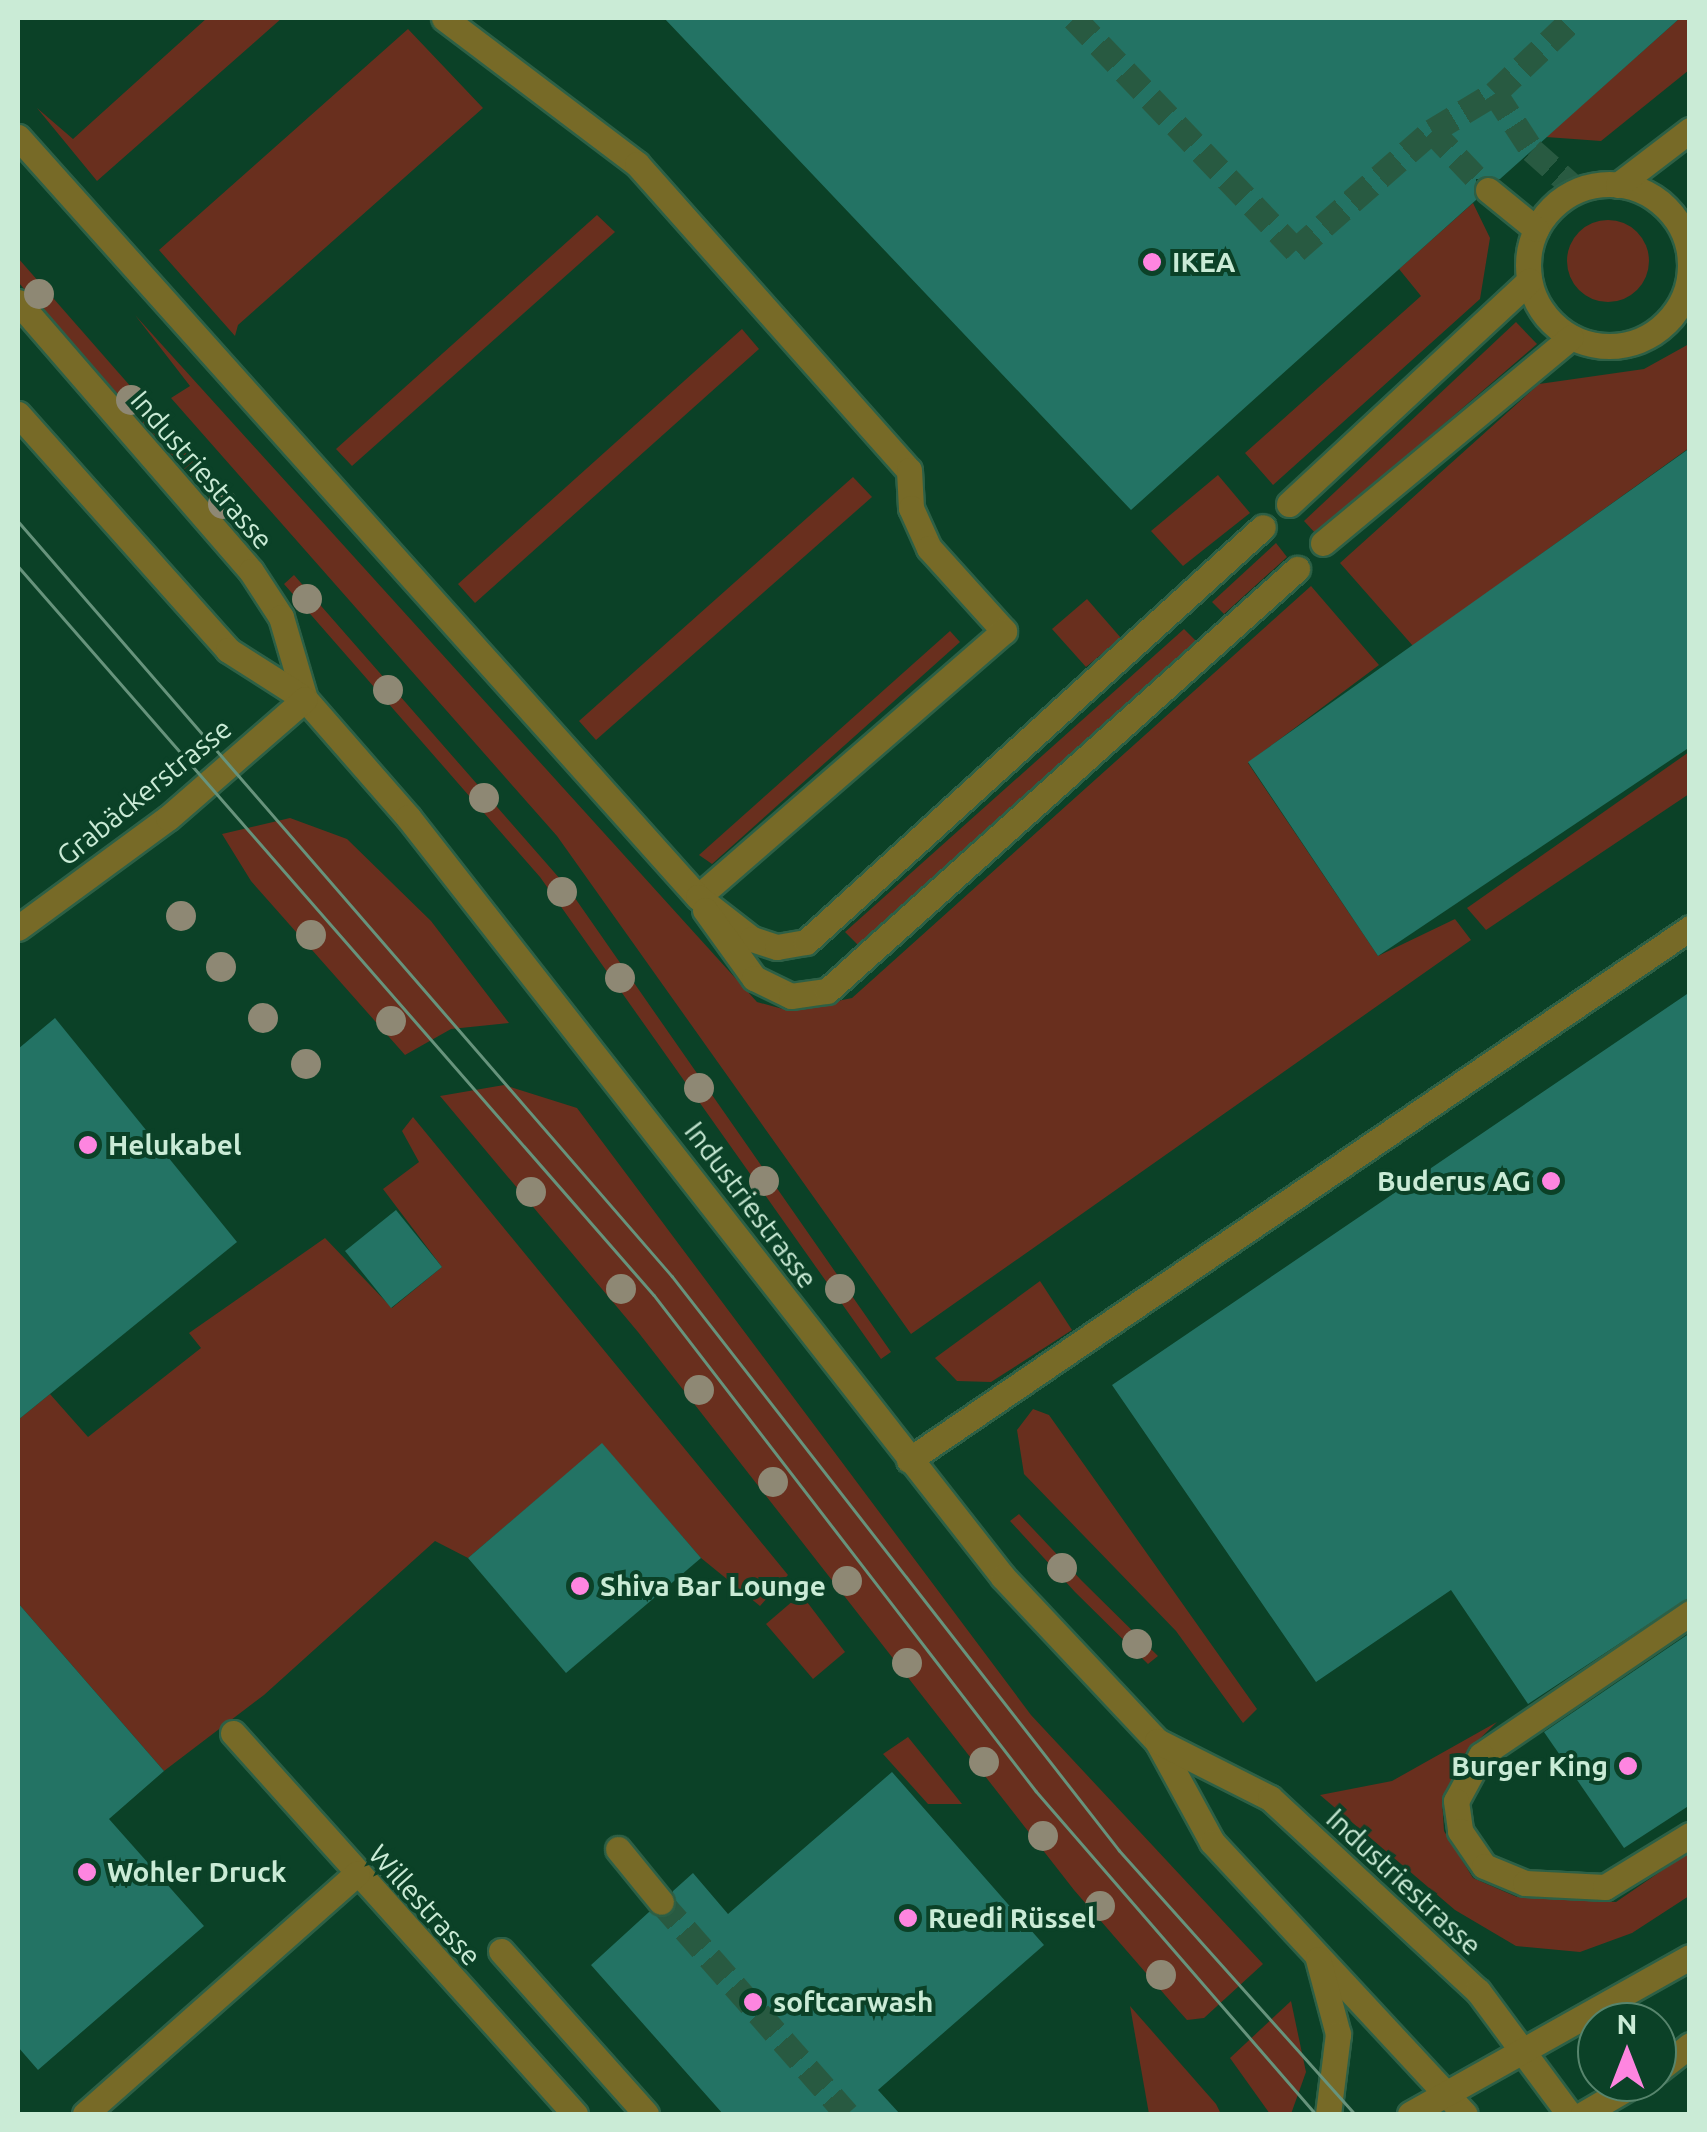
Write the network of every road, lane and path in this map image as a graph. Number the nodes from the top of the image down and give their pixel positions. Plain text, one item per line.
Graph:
1 (444, 18) edge
2 (1690, 130) edge
3 (18, 137) edge
4 (1618, 185) junction
5 (1488, 190) tunnel mouth
6 (1536, 229) junction
7 (1689, 250) edge
8 (1529, 280) junction
9 (18, 302) edge
10 (1571, 337) junction
11 (18, 414) edge
12 (1289, 504) dead end
13 (1262, 527) dead end
14 (1323, 543) dead end
15 (1297, 569) dead end
16 (305, 698) junction
17 (698, 898) junction
18 (18, 928) edge
19 (1690, 928) edge
20 (908, 1460) junction
21 (1690, 1612) edge
22 (233, 1734) dead end
23 (1157, 1740) junction
24 (1690, 1835) edge
25 (618, 1849) dead end
26 (357, 1874) junction
27 (661, 1902) tunnel mouth
28 (1313, 1944) junction
29 (501, 1950) dead end
30 (1690, 1957) edge
31 (1523, 2050) junction
32 (1457, 2104) edge
33 (85, 2114) edge
34 (574, 2114) edge
35 (646, 2114) edge
36 (1328, 2114) edge
37 (1410, 2114) edge
38 (1569, 2114) edge

1 - 17 street
2 - 4 street
3 - 17 street
4 - 6 street
4 - 7 street
5 - 6 street
6 - 8 street
7 - 10 street
8 - 10 street
8 - 12 street
9 - 16 street, Industriestrasse
10 - 14 street
11 - 16 street, Industriestrasse
13 - 17 street
15 - 17 street
16 - 18 street, Grabäckerstrasse
16 - 20 street, Industriestrasse
19 - 20 street
20 - 23 street, Industriestrasse
21 - 24 street
22 - 26 street, Willestrasse
23 - 28 street, Industriestrasse
23 - 31 street, Industriestrasse
25 - 27 street
26 - 33 street
26 - 34 street, Willestrasse
28 - 32 street, Industriestrasse
28 - 36 street
29 - 35 street
30 - 31 street
31 - 32 street
31 - 38 street, Industriestrasse
32 - 37 street

